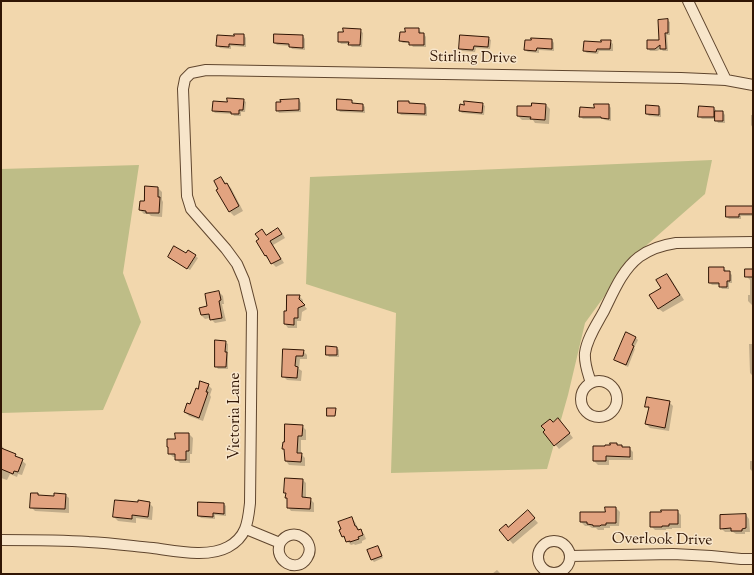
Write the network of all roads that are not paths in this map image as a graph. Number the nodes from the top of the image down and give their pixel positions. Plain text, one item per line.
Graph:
1 (688, 1) edge
2 (191, 73) joint
3 (726, 80) junction
4 (753, 85) edge
5 (753, 242) edge
6 (591, 383) dead end
7 (246, 529) junction
8 (1, 536) edge
9 (280, 543) dead end
10 (570, 556) dead end
11 (753, 559) edge

1 - 3 street
2 - 3 street, Stirling Drive
2 - 7 street, Victoria Lane
3 - 4 street, Stirling Drive
5 - 6 street
7 - 8 street
7 - 9 street
10 - 11 street, Overlook Drive

